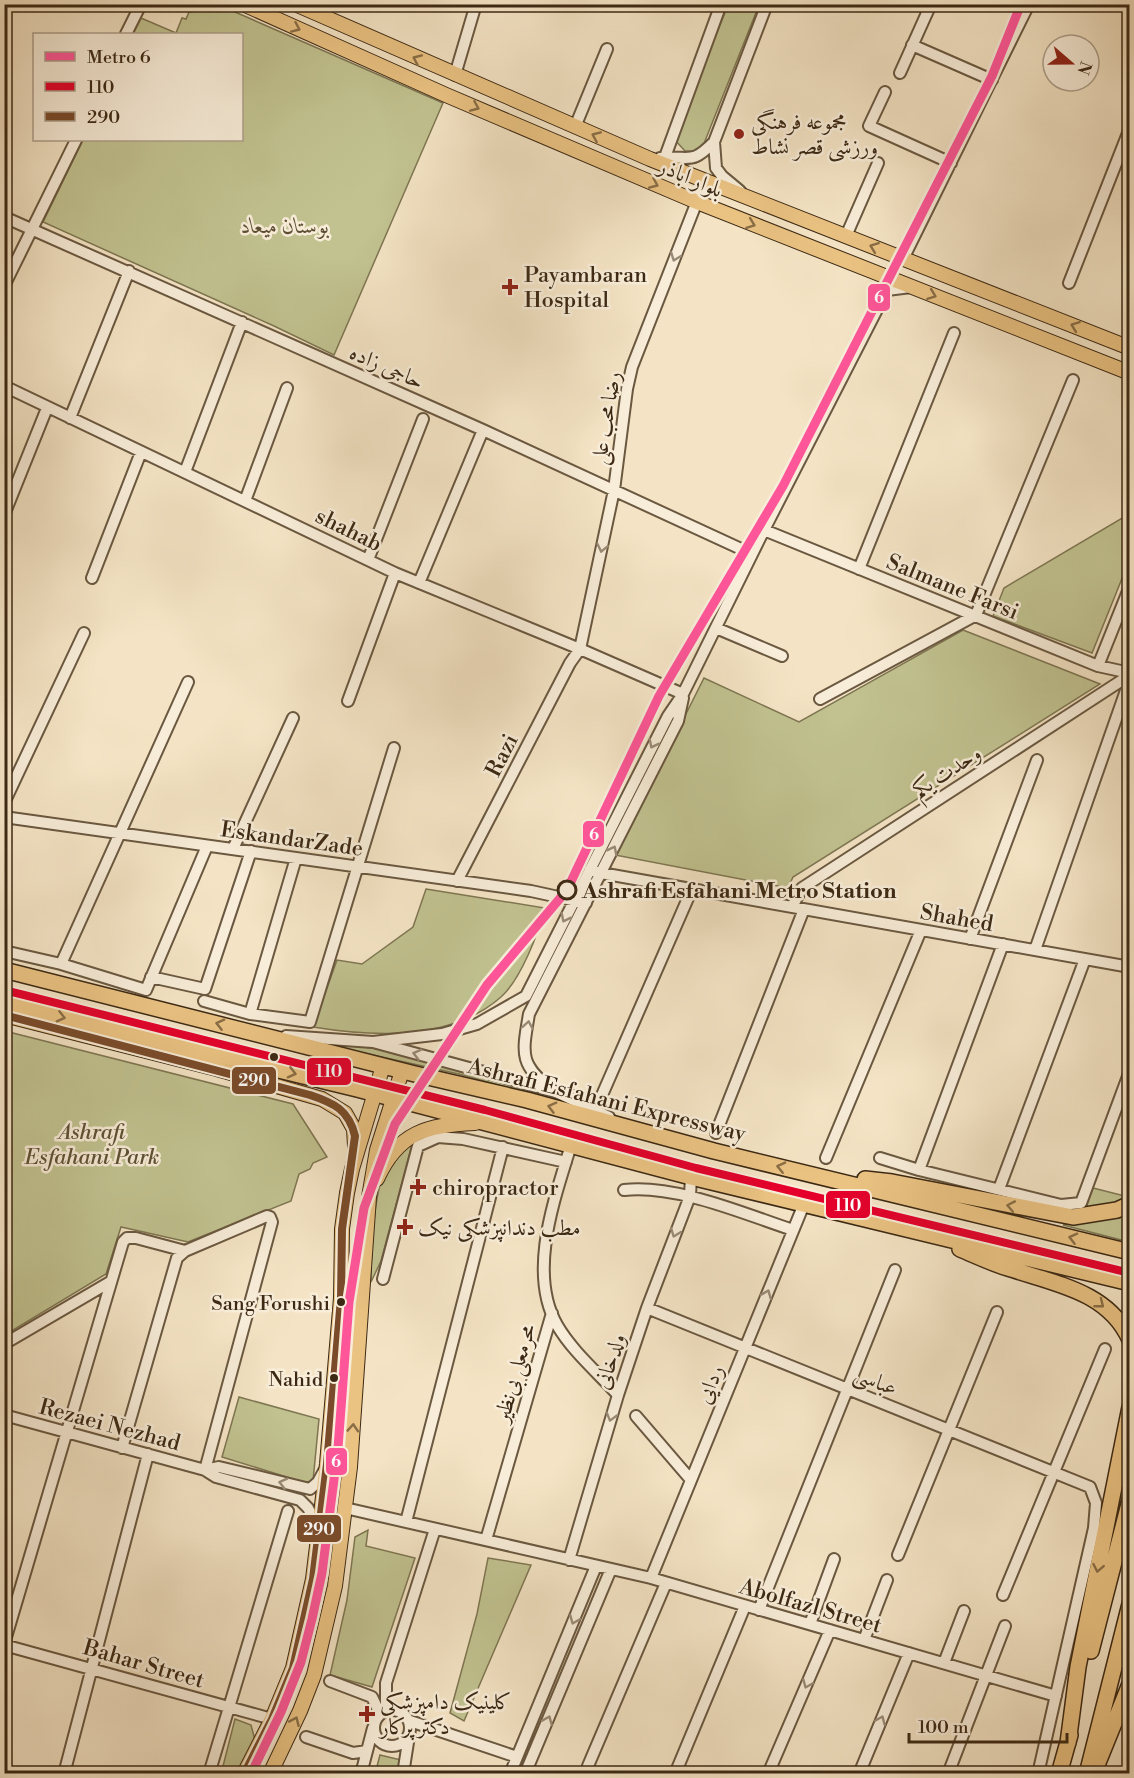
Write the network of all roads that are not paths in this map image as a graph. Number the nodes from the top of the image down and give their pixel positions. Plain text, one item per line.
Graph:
1 (141, 4) edge
2 (243, 4) edge
3 (295, 4) edge
4 (476, 4) edge
5 (722, 4) edge
6 (767, 4) edge
7 (931, 4) edge
8 (1029, 4) edge
9 (126, 33) edge
10 (912, 45) junction
11 (607, 49) dead end
12 (900, 73) dead end
13 (455, 75) junction
14 (992, 80) junction
15 (885, 92) dead end
16 (575, 127) junction
17 (1130, 128) edge
18 (76, 141) edge
19 (714, 142) junction
20 (665, 158) junction
21 (650, 159) junction
22 (878, 163) dead end
23 (951, 163) junction
24 (705, 181) junction
25 (747, 197) junction
26 (696, 202) junction
27 (4, 217) edge
28 (33, 229) junction
29 (846, 236) junction
30 (903, 259) junction
31 (129, 271) junction
32 (1069, 283) dead end
33 (4, 286) edge
34 (912, 287) junction
35 (242, 322) junction
36 (954, 333) dead end
37 (1130, 348) edge
38 (1130, 373) edge
39 (1073, 380) dead end
40 (4, 386) edge
41 (287, 388) dead end
42 (46, 408) junction
43 (70, 418) junction
44 (423, 419) dead end
45 (483, 430) junction
46 (141, 452) junction
47 (185, 472) junction
48 (614, 490) junction
49 (245, 501) junction
50 (4, 515) edge
51 (764, 530) junction
52 (752, 554) junction
53 (368, 560) junction
54 (859, 569) junction
55 (395, 573) junction
56 (92, 578) dead end
57 (419, 583) junction
58 (1130, 586) edge
59 (976, 615) junction
60 (716, 628) junction
61 (84, 633) dead end
62 (580, 649) junction
63 (782, 656) dead end
64 (1098, 666) junction
65 (1130, 676) edge
66 (188, 682) dead end
67 (683, 694) junction
68 (820, 699) dead end
69 (348, 701) dead end
70 (293, 718) dead end
71 (394, 748) dead end
72 (1037, 760) dead end
73 (4, 803) edge
74 (4, 817) edge
75 (120, 834) junction
76 (207, 846) junction
77 (233, 849) junction
78 (251, 851) junction
79 (296, 858) junction
80 (357, 868) junction
81 (590, 869) junction
82 (602, 873) junction
83 (457, 881) junction
84 (692, 890) junction
85 (574, 899) junction
86 (586, 903) junction
87 (792, 907) junction
88 (804, 909) junction
89 (921, 930) junction
90 (970, 939) junction
91 (1003, 944) junction
92 (1035, 950) junction
93 (4, 951) edge
94 (1084, 959) junction
95 (61, 964) junction
96 (1130, 967) edge
97 (4, 970) edge
98 (151, 977) junction
99 (204, 1001) dead end
100 (4, 1003) edge
101 (18, 1014) edge
102 (250, 1014) junction
103 (258, 1034) junction
104 (373, 1042) junction
105 (384, 1066) junction
106 (402, 1071) junction
107 (1130, 1071) edge
108 (554, 1091) junction
109 (375, 1094) junction
110 (393, 1099) junction
111 (598, 1102) dead end
112 (483, 1123) junction
113 (637, 1130) junction
114 (716, 1133) dead end
115 (571, 1144) junction
116 (503, 1147) junction
117 (826, 1158) dead end
118 (880, 1158) dead end
119 (566, 1162) junction
120 (352, 1169) junction
121 (919, 1170) junction
122 (813, 1174) junction
123 (691, 1177) junction
124 (999, 1189) junction
125 (624, 1190) dead end
126 (690, 1196) junction
127 (369, 1197) junction
128 (804, 1204) junction
129 (1130, 1204) edge
130 (793, 1230) junction
131 (930, 1235) junction
132 (185, 1251) junction
133 (1130, 1252) edge
134 (365, 1258) junction
135 (341, 1259) junction
136 (896, 1270) dead end
137 (383, 1280) dead end
138 (110, 1282) junction
139 (1130, 1284) edge
140 (647, 1308) junction
141 (997, 1312) dead end
142 (552, 1313) junction
143 (1130, 1340) edge
144 (4, 1344) edge
145 (745, 1348) junction
146 (1105, 1349) dead end
147 (848, 1389) junction
148 (618, 1395) junction
149 (1130, 1407) edge
150 (4, 1415) edge
151 (636, 1416) dead end
152 (949, 1430) junction
153 (66, 1432) junction
154 (122, 1448) junction
155 (147, 1455) junction
156 (327, 1464) junction
157 (205, 1470) junction
158 (1054, 1473) junction
159 (691, 1480) junction
160 (1130, 1500) edge
161 (345, 1508) junction
162 (288, 1511) dead end
163 (406, 1522) junction
164 (319, 1529) junction
165 (435, 1529) junction
166 (486, 1540) junction
167 (898, 1555) dead end
168 (834, 1559) dead end
169 (569, 1560) junction
170 (596, 1566) junction
171 (611, 1569) junction
172 (651, 1578) junction
173 (887, 1580) dead end
174 (666, 1583) junction
175 (1003, 1595) dead end
176 (1130, 1604) edge
177 (745, 1605) junction
178 (759, 1610) junction
179 (964, 1611) dead end
180 (810, 1624) junction
181 (1005, 1626) dead end
182 (830, 1630) junction
183 (864, 1640) junction
184 (4, 1644) edge
185 (909, 1653) junction
186 (944, 1664) junction
187 (91, 1669) junction
188 (987, 1676) junction
189 (330, 1681) dead end
190 (1130, 1684) edge
191 (1056, 1696) junction
192 (229, 1707) junction
193 (383, 1712) junction
194 (272, 1719) junction
195 (410, 1721) junction
196 (374, 1726) junction
197 (409, 1736) junction
198 (306, 1737) dead end
199 (1068, 1743) junction
200 (367, 1751) junction
201 (517, 1757) junction
202 (588, 1766) dead end
203 (63, 1773) edge
204 (210, 1773) edge
205 (244, 1773) edge
206 (270, 1773) edge
207 (361, 1773) edge
208 (403, 1773) edge
209 (510, 1773) edge
210 (525, 1773) edge
211 (675, 1773) edge
212 (768, 1773) edge
213 (859, 1773) edge
214 (948, 1773) edge
215 (1038, 1773) edge
216 (1059, 1773) edge
217 (1086, 1773) edge
218 (1094, 1773) edge

1 - 9 street
2 -> 26 main road, بلوار اباذر
13 -> 3 main road, بلوار اباذر
4 - 13 street
5 - 20 street
6 - 19 street
7 - 10 street
8 - 14 street
10 - 12 street
10 - 14 street
11 - 16 street
13 - 16 main road, بلوار اباذر
14 - 23 street
15 - 23 street
21 -> 16 main road, بلوار اباذر
17 - 32 street
18 - 28 street
19 - 20 street
19 - 25 street
20 - 21 street
21 - 24 main road, بلوار اباذر
22 - 29 street
23 - 30 street
24 - 25 main road, بلوار اباذر
24 - 26 street, رضا محب علی
25 - 29 main road, بلوار اباذر
26 -> 34 main road, بلوار اباذر
26 -> 48 street, رضا محب علی
27 - 28 street, حاجی زاده
28 - 31 street, حاجی زاده
28 - 33 street
30 -> 29 main road, بلوار اباذر
37 -> 30 main road, بلوار اباذر
31 - 35 street, حاجی زاده
31 - 43 street
34 -> 38 main road, بلوار اباذر
34 - 51 street
35 - 45 street, حاجی زاده
35 - 47 street
36 - 54 street
39 - 59 street
40 - 42 street, shahab
41 - 49 street
42 - 43 street, shahab
42 - 50 street
43 - 46 street, shahab
44 - 53 street
45 - 48 street, حاجی زاده
45 - 57 street
46 - 47 street, shahab
46 - 56 street
47 - 49 street, shahab
48 - 52 street, حاجی زاده
48 -> 62 street, رضا محب علی
49 - 53 street, shahab
51 - 52 street
51 - 54 street, Salmane Farsi
52 - 60 street
53 - 55 street, shahab
54 - 59 street, Salmane Farsi
55 - 57 street, shahab
55 - 69 street
57 - 62 street, shahab
58 - 64 street
59 - 64 street, Salmane Farsi
59 - 68 street
60 - 63 street
60 - 67 street
61 - 73 street
62 - 67 street, shahab
62 - 83 street, Razi
64 - 65 street, Salmane Farsi
65 - 87 street, وحدت یکم
65 - 92 street
66 - 75 street
67 -> 81 street
82 -> 67 street
70 - 77 street
71 - 80 street
72 - 90 street
74 - 75 street, EskandarZade
75 - 76 street, EskandarZade
75 - 95 street
76 - 77 street, EskandarZade
76 - 98 street
77 - 78 street, EskandarZade
78 - 79 street, EskandarZade
78 - 98 street
79 - 80 street, EskandarZade
79 - 102 street
80 - 83 street, EskandarZade
80 - 102 street
81 - 82 street, Shahed
81 - 85 street
82 - 84 street, Shahed
82 - 86 street
83 - 85 street, EskandarZade
84 - 87 street, Shahed
84 - 111 street
85 - 86 street, EskandarZade
85 -> 104 street
108 -> 86 street
87 - 88 street, Shahed
88 - 89 street, Shahed
88 - 114 street
89 - 90 street, Shahed
89 - 117 street
90 - 91 street, Shahed
91 - 92 street, Shahed
91 - 121 street
92 - 94 street, Shahed
93 - 95 street
94 - 96 street, Shahed
94 - 124 street
95 - 98 street
103 -> 97 highway, Ashrafi Esfahani Expressway
99 - 102 street
100 - 101 highway
101 -> 109 highway
101 - 120 main road
103 - 104 street
103 - 105 highway, Ashrafi Esfahani Expressway
108 -> 104 street
105 - 106 highway, Ashrafi Esfahani Expressway
105 - 109 main road
106 - 110 main road
113 -> 106 highway, Ashrafi Esfahani Expressway
107 - 124 street
108 - 113 street
109 - 110 highway
109 - 120 main road
110 - 112 highway
110 - 127 main road
112 - 115 highway
112 - 127 main road
122 -> 113 highway, Ashrafi Esfahani Expressway
115 - 119 street, محرمعلی بی‌نظیر
115 - 123 highway
116 - 119 street
116 - 137 street
116 - 163 street
118 - 121 street
119 - 142 street, محرمعلی بی‌نظیر
120 - 135 main road
121 - 124 street
129 -> 122 highway
133 -> 122 highway, Ashrafi Esfahani Expressway
123 - 126 street, ولدخانی
123 - 128 highway
125 - 126 street
126 - 130 street
126 -> 140 street, ولدخانی
127 - 134 main road
128 - 130 street, ردایی
128 - 131 highway
145 -> 130 street, ردایی
131 - 139 highway
131 -> 143 highway
132 - 138 street
132 - 154 street
132 - 157 street
134 - 135 main road
161 -> 134 main road
135 - 156 main road
136 - 147 street
138 - 144 street
138 - 153 street
140 - 145 street, عباسی
140 - 148 street, ولدخانی
141 - 152 street
142 - 148 street
142 - 166 street, محرمعلی بی‌نظیر
145 - 147 street, عباسی
145 - 159 street, ردایی
146 - 158 street
147 - 152 street, عباسی
147 - 178 street
148 -> 169 street, ولدخانی
149 -> 199 highway
150 - 153 street, Rezaei Nezhad
151 - 159 street
152 - 158 street, عباسی
152 - 167 street
153 - 154 street, Rezaei Nezhad
153 - 184 street
154 - 155 street, Rezaei Nezhad
155 - 157 street, Rezaei Nezhad
155 - 187 street
156 -> 157 street, Rezaei Nezhad
156 - 164 main road
157 - 164 street, Rezaei Nezhad
158 - 175 street
158 - 191 street, عباسی
159 - 172 street, ردایی
160 - 199 highway
161 - 163 street, Abolfazl Street
206 -> 161 main road
162 - 192 street
163 - 165 street, Abolfazl Street
164 - 194 main road
165 - 166 street, Abolfazl Street
165 - 193 street
166 - 169 street, Abolfazl Street
168 - 180 street
169 - 170 street, Abolfazl Street
170 - 171 street, Abolfazl Street
170 -> 201 street
171 - 172 street, Abolfazl Street
210 -> 171 street
172 - 174 street, Abolfazl Street
173 - 183 street
174 - 177 street, Abolfazl Street
174 - 202 street
176 - 217 highway
177 - 178 street, Abolfazl Street
177 - 211 street
178 - 180 street, Abolfazl Street
179 - 186 street
180 - 182 street, Abolfazl Street
181 - 188 street
182 - 183 street, Abolfazl Street
182 -> 212 street
183 - 185 street, Abolfazl Street
184 - 187 street, Bahar Street
185 - 186 street, Abolfazl Street
213 -> 185 street
186 - 188 street, Abolfazl Street
187 - 192 street, Bahar Street
187 - 203 street
188 - 191 street, Abolfazl Street
188 - 214 street
189 - 193 street
190 - 218 highway
191 - 215 street
192 - 194 street, Bahar Street
192 - 204 street
193 - 195 street
193 - 196 street
194 - 205 main road
195 - 197 street
195 - 201 street
196 - 197 street
196 - 200 street
197 - 208 street
198 - 200 street
199 - 216 highway
200 - 207 street
201 - 209 street

